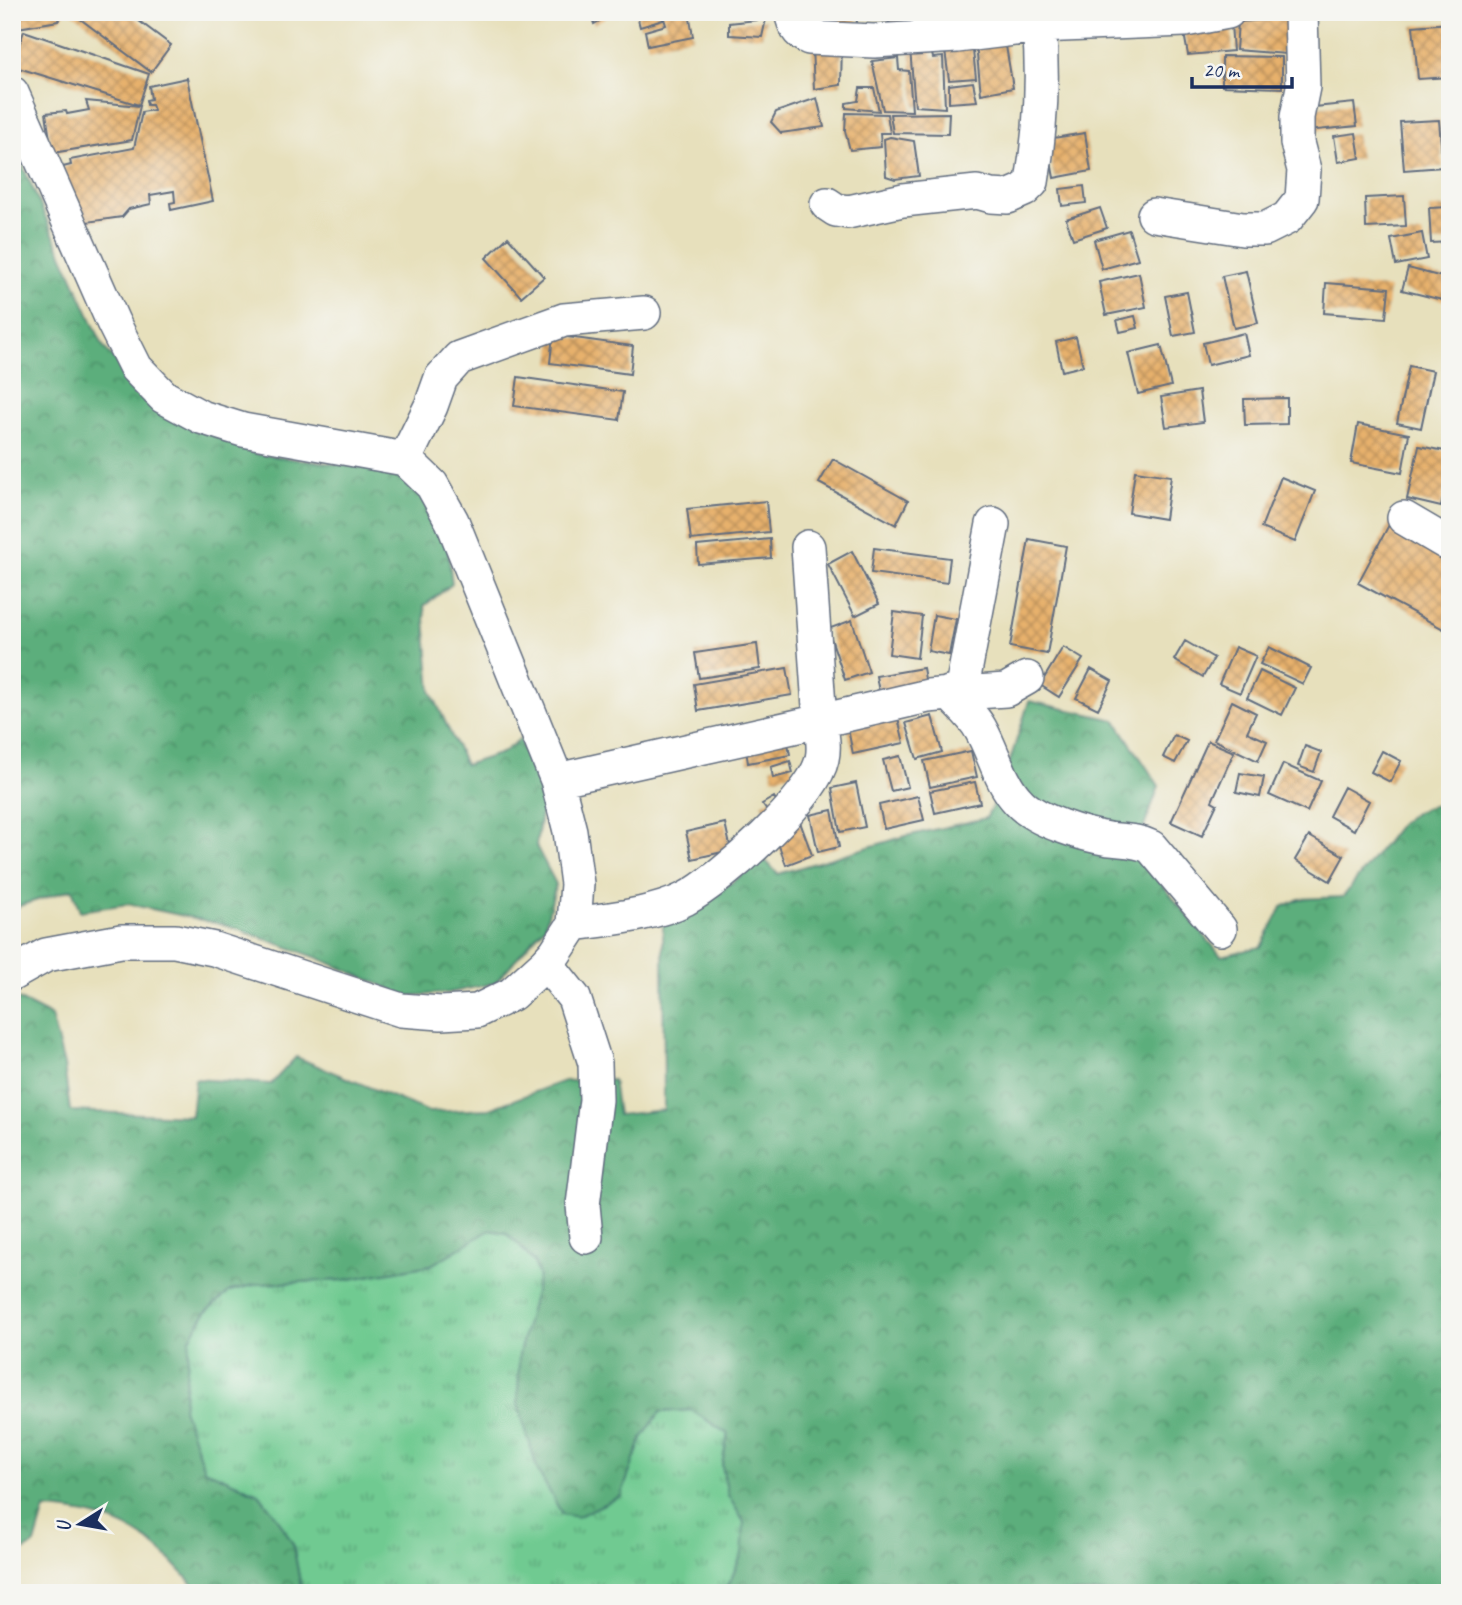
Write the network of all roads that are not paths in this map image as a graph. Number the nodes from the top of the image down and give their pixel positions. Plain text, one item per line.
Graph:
1 (791, 12) edge
2 (1228, 12) edge
3 (1301, 12) edge
4 (1039, 26) junction
5 (12, 93) edge
6 (827, 204) dead end
7 (1154, 215) dead end
8 (644, 313) dead end
9 (405, 459) junction
10 (1404, 518) dead end
11 (993, 524) dead end
12 (1450, 545) edge
13 (808, 547) dead end
14 (1027, 678) dead end
15 (955, 693) junction
16 (820, 721) junction
17 (557, 780) junction
18 (574, 924) junction
19 (1220, 929) dead end
20 (546, 962) junction
21 (12, 974) edge
22 (586, 1237) dead end

1 - 4 street
2 - 4 street
3 - 7 street
4 - 6 street
5 - 9 street
8 - 9 street
9 - 17 street
10 - 12 street
11 - 15 street
13 - 16 street
14 - 15 street
15 - 16 street
15 - 19 street
16 - 17 street
16 - 18 street
17 - 18 street
18 - 20 street
20 - 21 street
20 - 22 street

